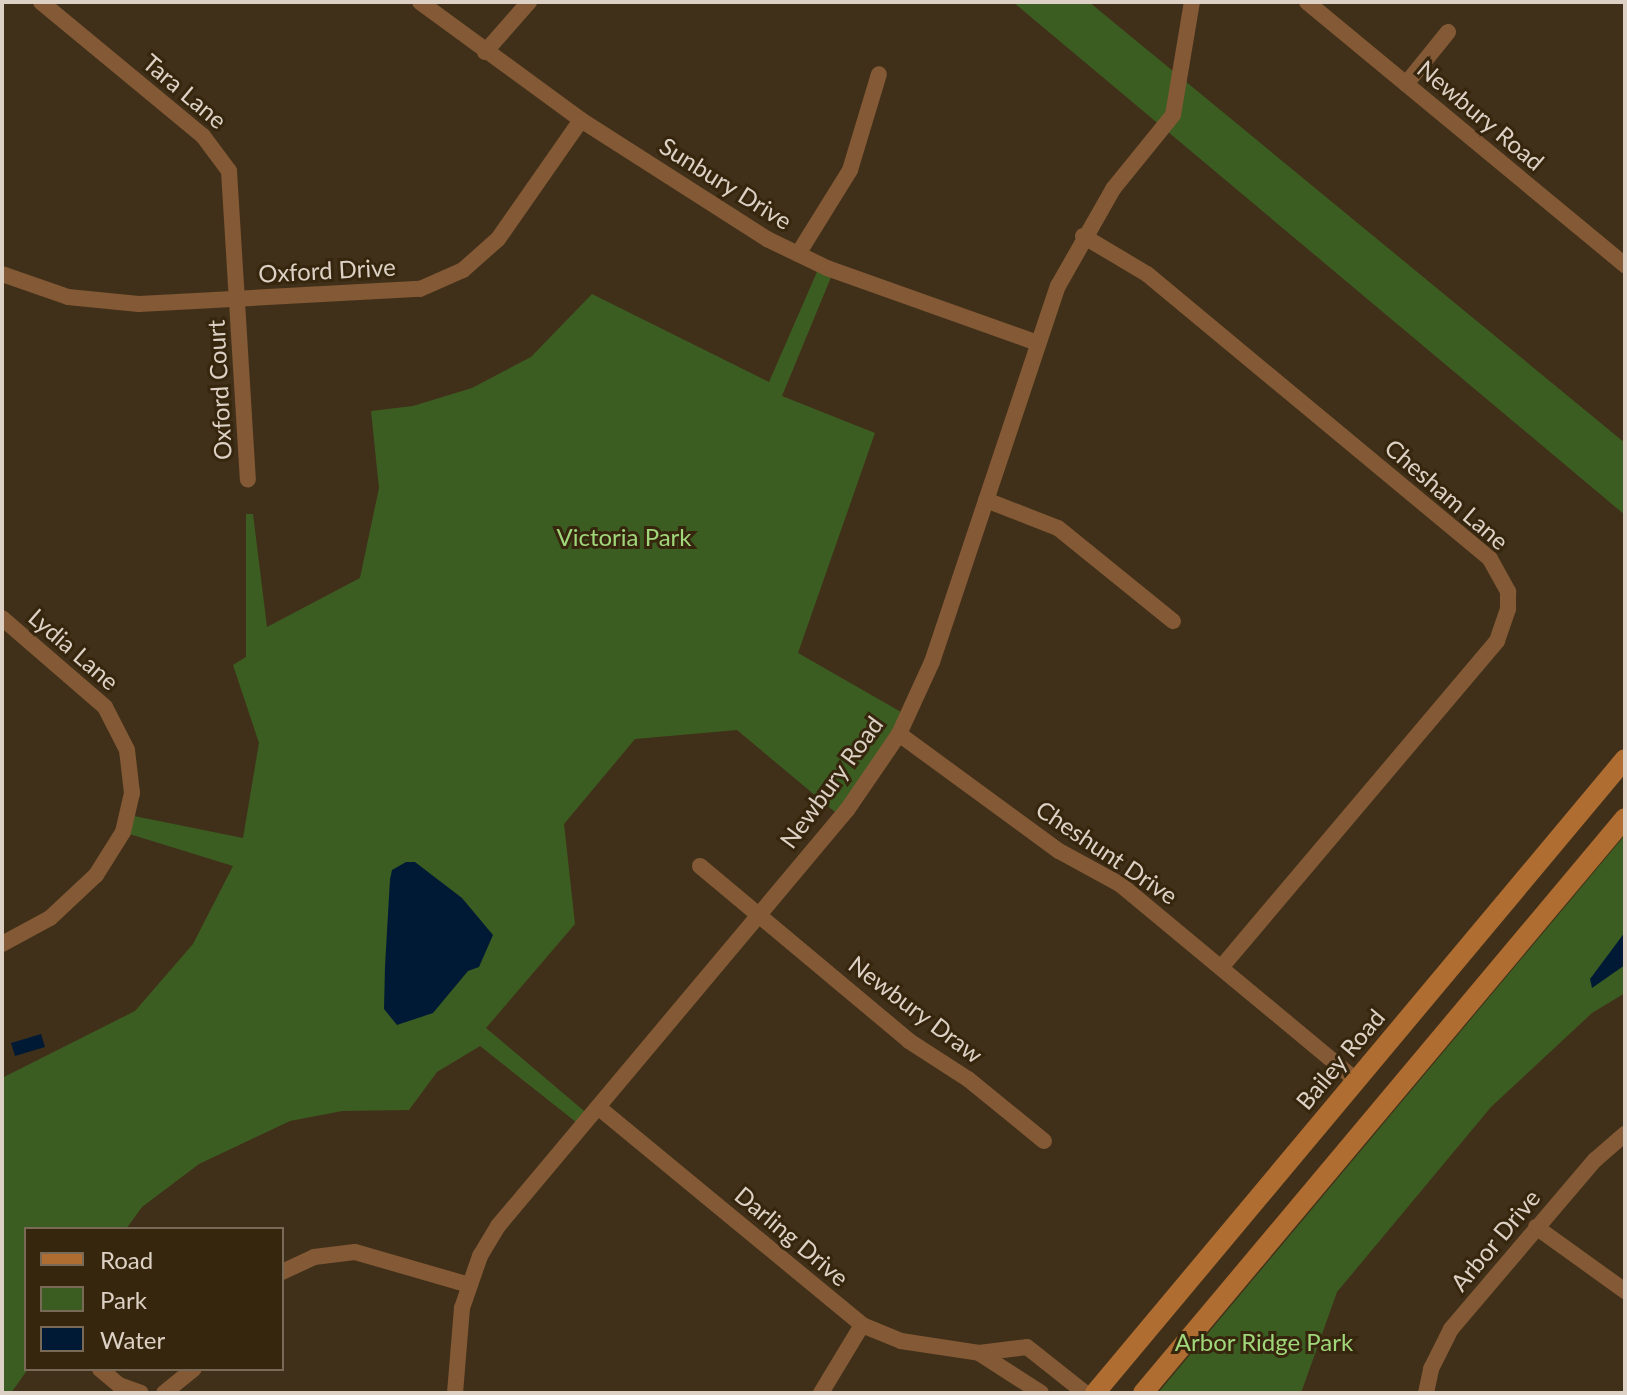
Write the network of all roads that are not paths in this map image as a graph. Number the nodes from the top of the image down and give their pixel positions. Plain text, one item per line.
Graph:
1 (41, 2) edge
2 (420, 2) edge
3 (529, 2) edge
4 (1192, 2) edge
5 (1307, 2) edge
6 (1448, 32) dead end
7 (485, 52) junction
8 (879, 74) dead end
9 (1406, 84) junction
10 (581, 120) junction
11 (1083, 236) junction
12 (798, 254) junction
13 (1625, 265) edge
14 (2, 274) edge
15 (238, 299) junction
16 (1038, 343) junction
17 (248, 479) dead end
18 (986, 500) junction
19 (2, 618) edge
20 (1173, 621) dead end
21 (899, 734) junction
22 (1625, 759) edge
23 (1625, 818) edge
24 (700, 866) dead end
25 (759, 915) junction
26 (2, 944) edge
27 (1222, 966) junction
28 (1356, 1080) junction
29 (598, 1107) junction
30 (1625, 1134) edge
31 (1044, 1141) dead end
32 (1536, 1227) junction
33 (284, 1271) edge
34 (469, 1285) junction
35 (1625, 1291) edge
36 (862, 1325) junction
37 (979, 1353) junction
38 (103, 1371) edge
39 (192, 1371) edge
40 (141, 1393) edge
41 (164, 1393) edge
42 (455, 1393) edge
43 (821, 1393) edge
44 (1041, 1393) edge
45 (1085, 1393) edge
46 (1095, 1393) edge
47 (1143, 1393) edge
48 (1426, 1393) edge

1 - 15 street, Tara Lane
2 - 7 street, Sunbury Drive
3 - 7 street
4 - 11 street, Newbury Road
5 - 9 street, Newbury Road
6 - 9 street
7 - 10 street, Sunbury Drive
8 - 12 street
9 - 13 street, Newbury Road
10 - 12 street, Sunbury Drive
10 - 15 street, Oxford Drive
11 - 16 street, Newbury Road
11 - 27 street, Chesham Lane
12 - 16 street, Sunbury Drive
14 - 15 street, Oxford Drive
15 - 17 street, Oxford Court
16 - 18 street, Newbury Road
18 - 20 street
18 - 21 street, Newbury Road
19 - 26 street, Lydia Lane
21 - 25 street, Newbury Road
21 - 27 street, Cheshunt Drive
22 - 28 main road, Bailey Road
23 - 47 main road
24 - 25 street, Newbury Draw
25 - 29 street, Newbury Road
25 - 31 street, Newbury Draw
27 - 28 street, Cheshunt Drive
28 - 46 main road, Bailey Road
29 - 34 street, Newbury Road
29 - 36 street, Darling Drive
30 - 32 street, Arbor Drive
32 - 35 street
32 - 48 street, Arbor Drive
33 - 34 street
34 - 42 street, Newbury Road
36 - 37 street, Darling Drive
36 - 43 street
37 - 44 street, Darling Drive
37 - 45 street, Darling Drive
38 - 40 street
39 - 41 street

